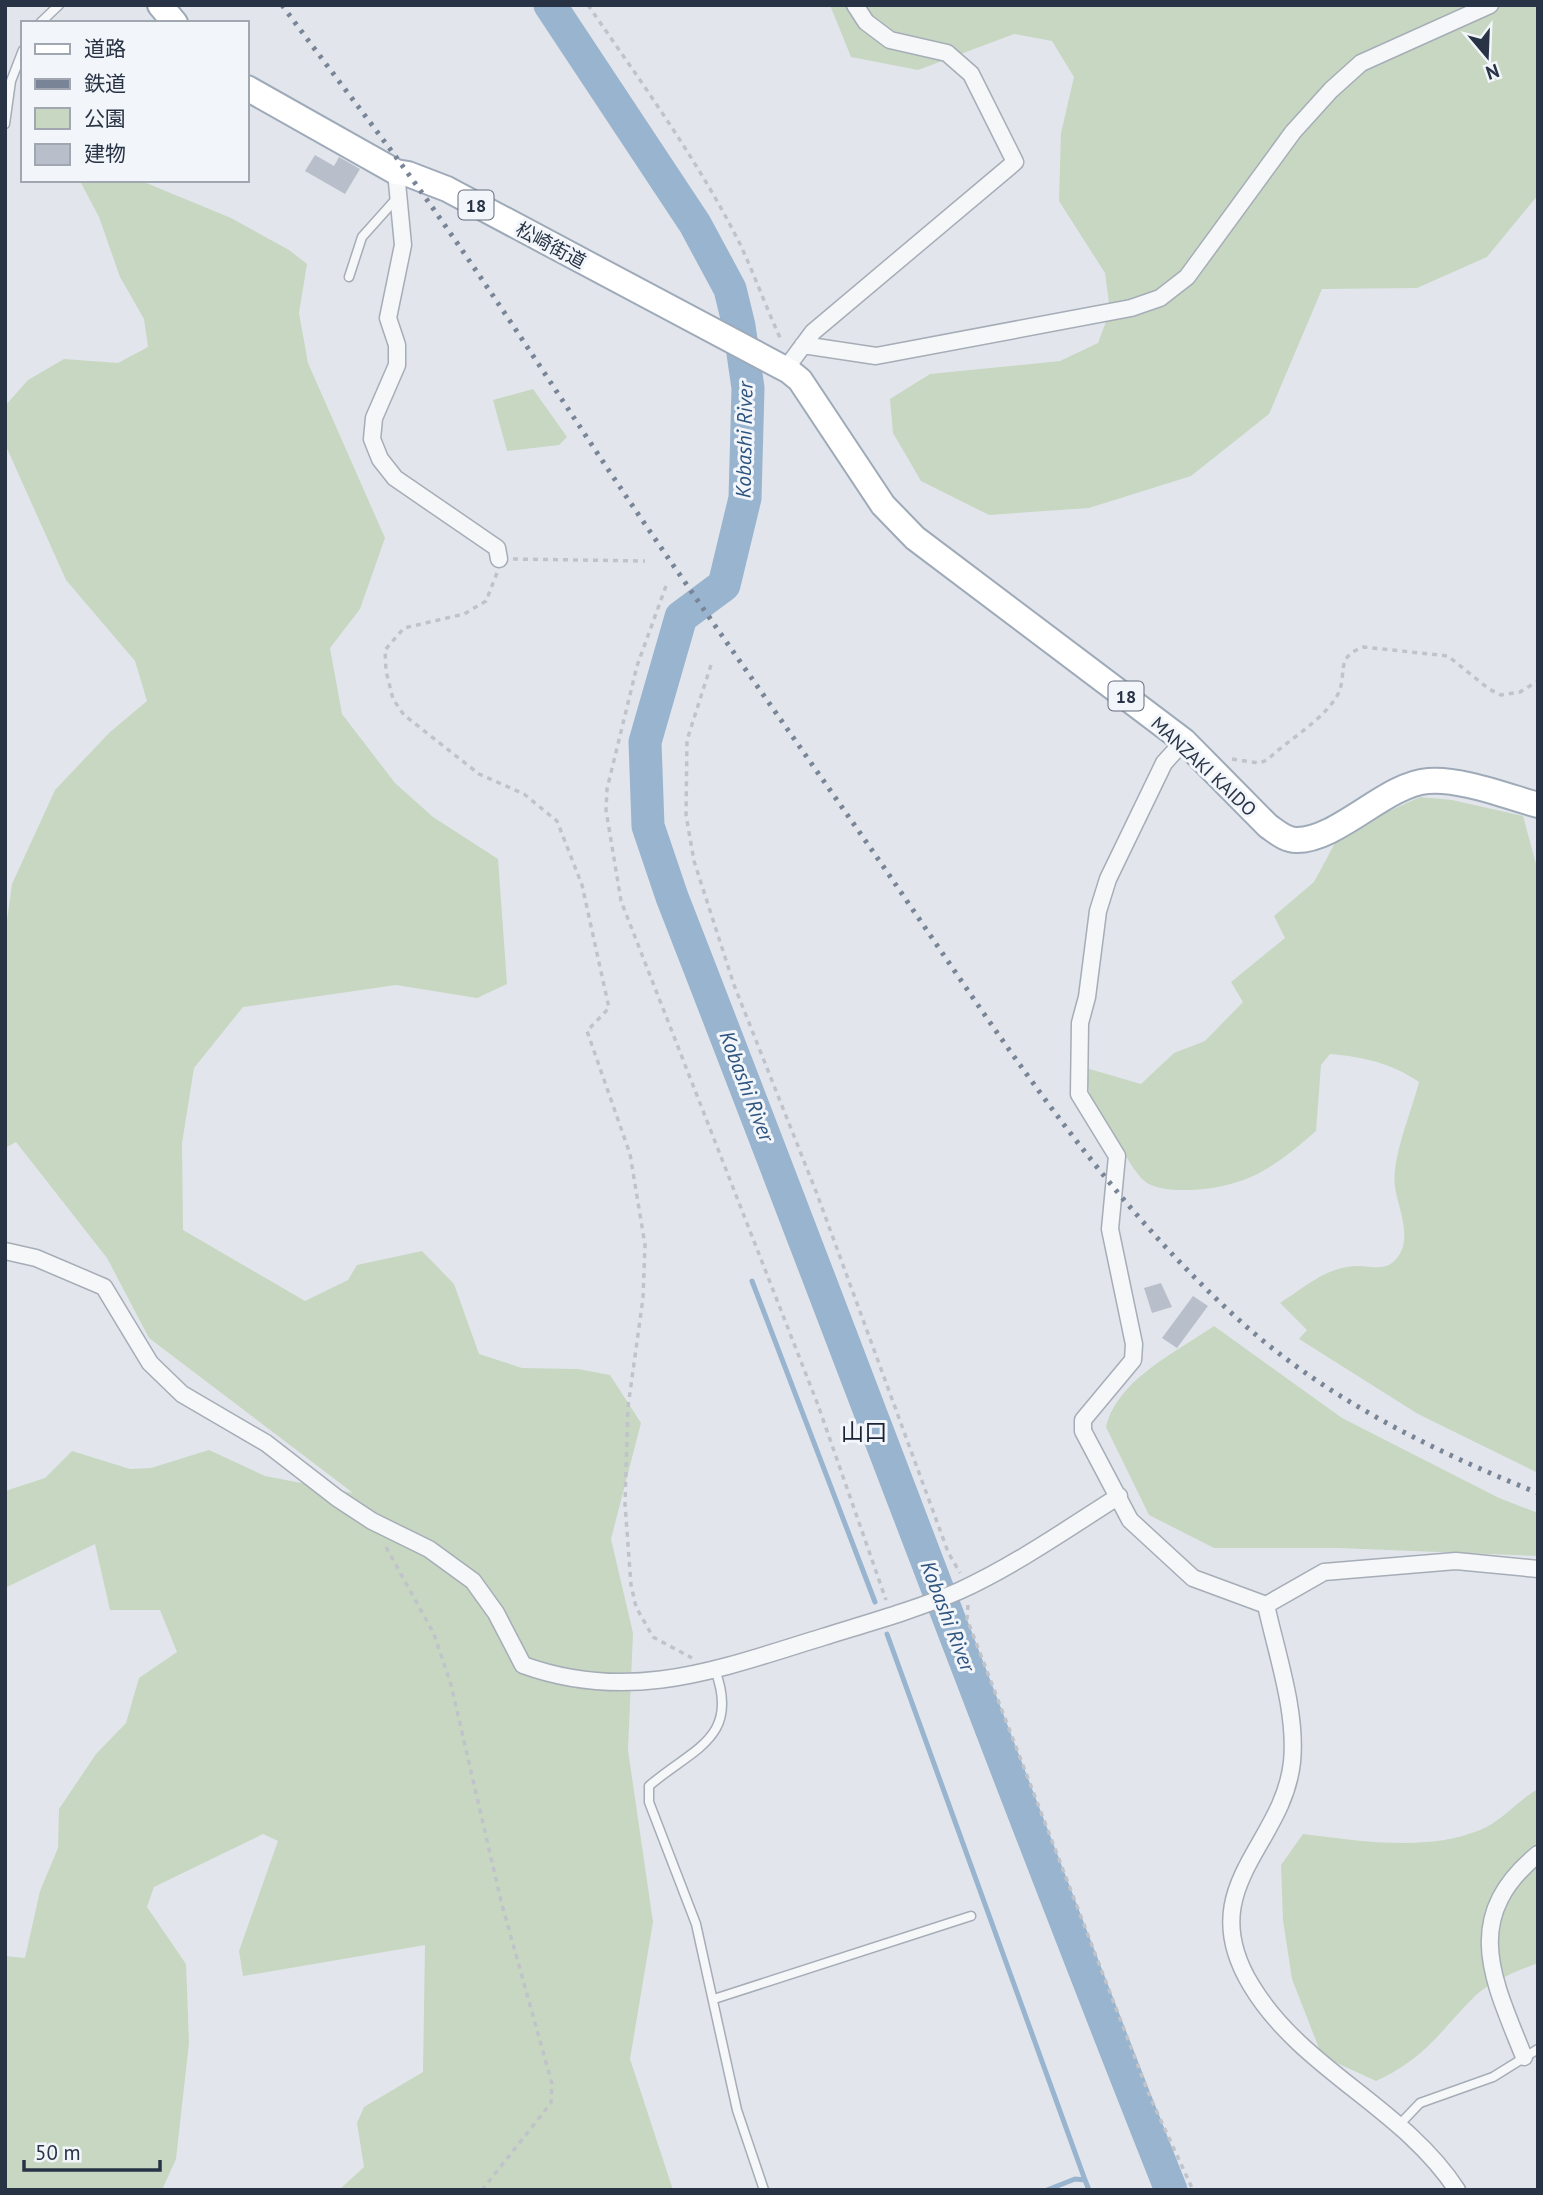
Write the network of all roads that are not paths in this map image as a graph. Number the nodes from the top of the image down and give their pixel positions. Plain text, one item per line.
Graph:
1 (59, 5) edge
2 (160, 5) edge
3 (855, 5) edge
4 (1490, 5) edge
5 (42, 21) edge
6 (173, 21) edge
7 (21, 55) edge
8 (248, 89) edge
9 (5, 124) edge
10 (397, 185) junction
11 (349, 277) dead end
12 (803, 345) junction
13 (787, 366) junction
14 (499, 559) road end
15 (1184, 741) junction
16 (1538, 805) edge
17 (5, 1251) edge
18 (1119, 1496) junction
19 (1538, 1569) edge
20 (1266, 1605) junction
21 (715, 1670) junction
22 (1538, 1854) edge
23 (971, 1916) dead end
24 (714, 1999) junction
25 (1531, 2053) edge
26 (1399, 2125) junction
27 (764, 2190) edge
28 (1457, 2190) edge

1 - 5 lane
2 - 6 main road
3 - 12 street
4 - 12 street
7 - 9 lane
8 - 10 main road, 松崎街道 / 18
10 - 11 lane
10 - 13 main road, 松崎街道 / 18
10 - 14 street
12 - 13 street
13 - 15 main road, MANZAKI KAIDO / 18
15 - 16 main road, MANZAKI KAIDO / 18
15 - 18 street
17 - 21 street
18 - 20 street
18 - 21 street
19 - 20 street
20 - 26 street
21 - 24 lane
22 - 25 street
23 - 24 lane
24 - 27 lane
25 - 26 lane
26 - 28 street

